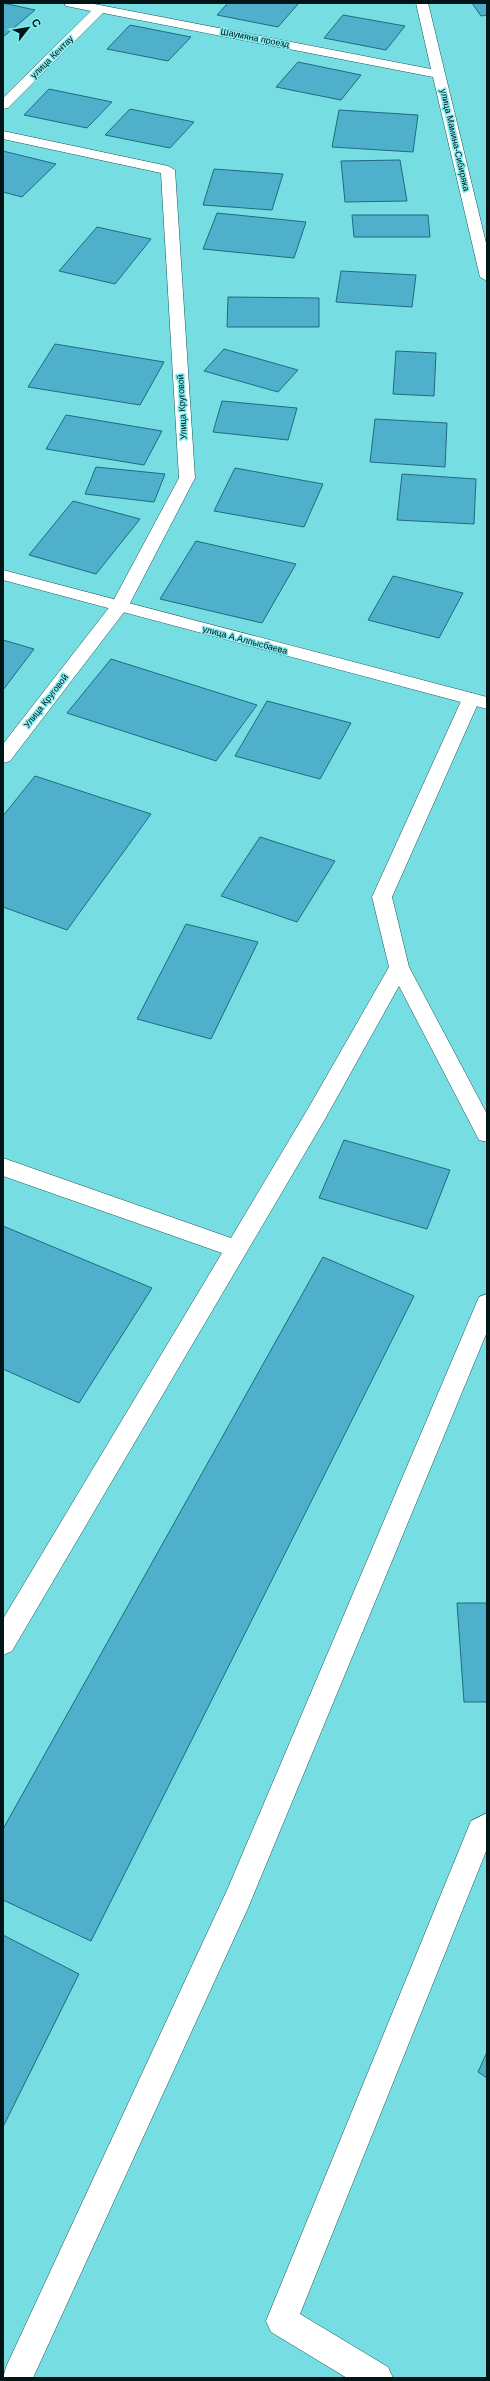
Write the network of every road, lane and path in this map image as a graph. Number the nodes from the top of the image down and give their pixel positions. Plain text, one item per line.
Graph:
1 (70, 3) edge
2 (422, 3) edge
3 (100, 9) junction
4 (439, 74) junction
5 (3, 105) edge
6 (3, 135) edge
7 (487, 277) edge
8 (3, 575) edge
9 (119, 607) junction
10 (479, 701) edge
11 (3, 756) edge
12 (399, 966) junction
13 (487, 1134) edge
14 (3, 1167) edge
15 (237, 1249) junction
16 (487, 1304) edge
17 (7, 1627) edge
18 (487, 1826) edge
19 (17, 2378) edge
20 (377, 2378) edge

1 - 3 street, Шаумяна проезд
2 - 4 street, улица Мамина-Сибиряка
3 - 4 street, Шаумяна проезд
3 - 5 street, улица Кентау
4 - 7 street, улица Мамина-Сибиряка
6 - 9 street, Улица Круговой
8 - 9 street, улица А.Алпысбаева
9 - 10 street, улица А.Алпысбаева
9 - 11 street, Улица Круговой
10 - 12 street
12 - 13 street
12 - 15 street
14 - 15 street
15 - 17 street
16 - 19 street
18 - 20 street

